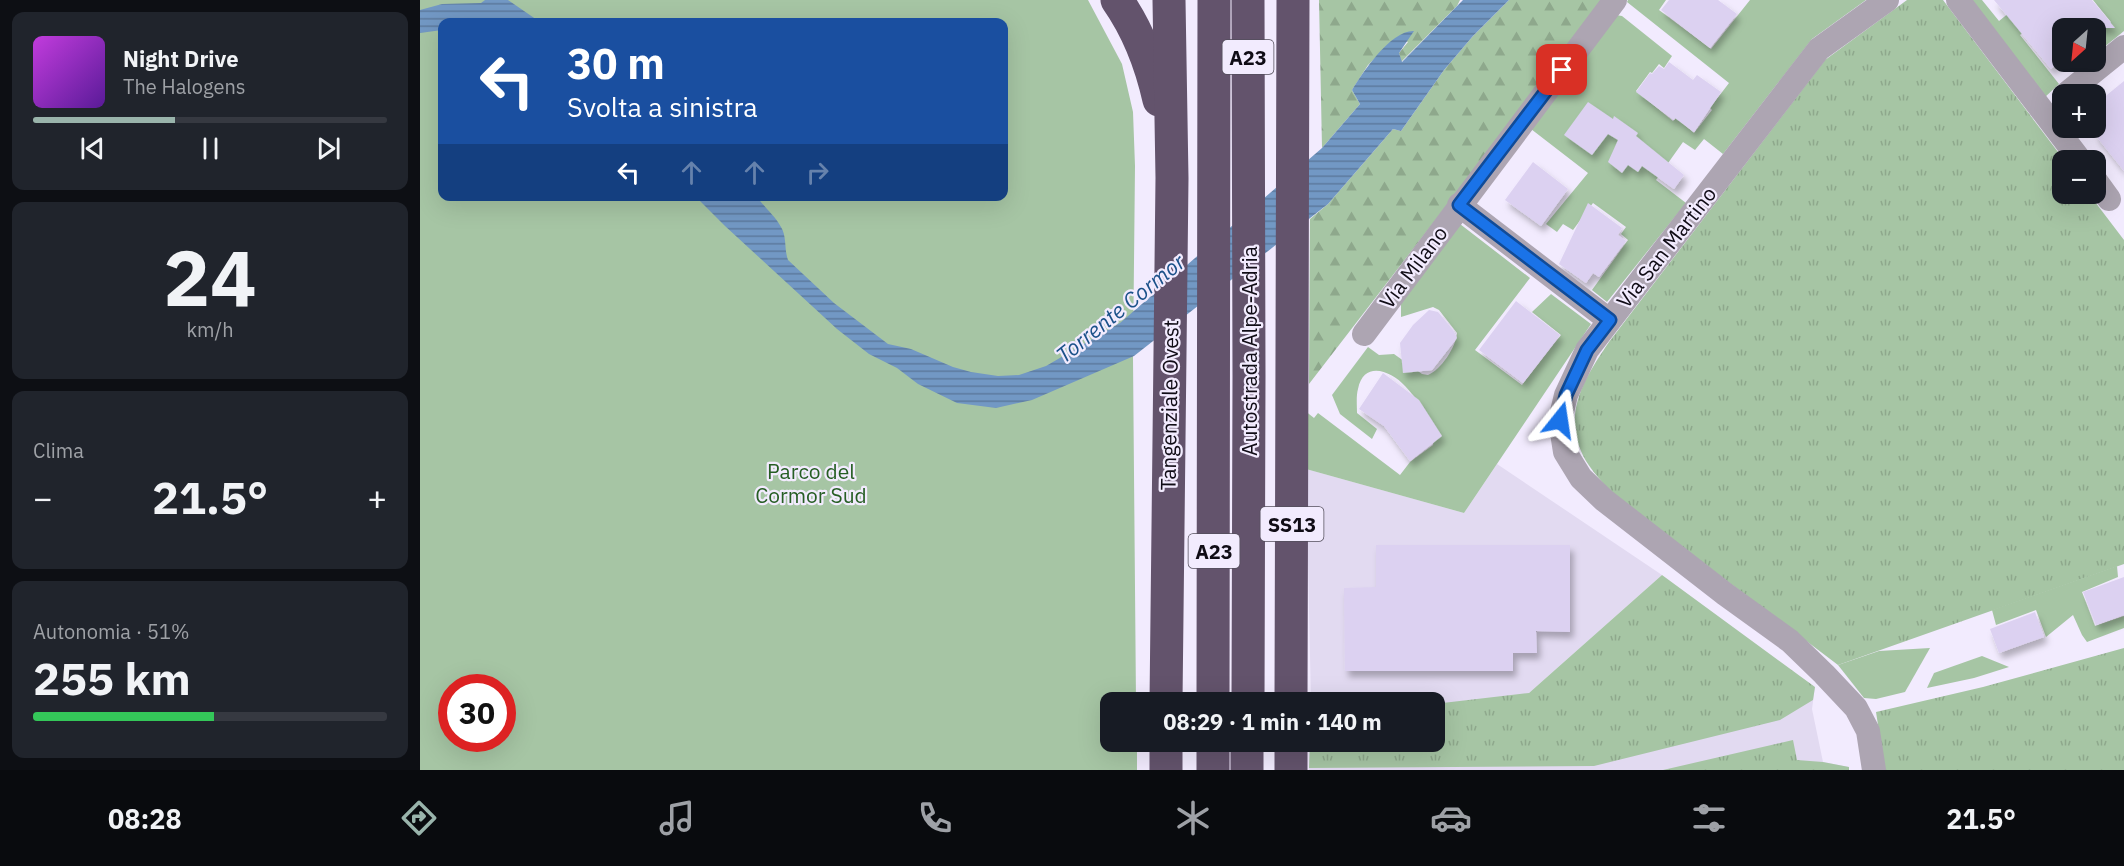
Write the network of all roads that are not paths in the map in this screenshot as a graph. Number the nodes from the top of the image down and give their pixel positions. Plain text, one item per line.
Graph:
1 (1117, 0) edge
2 (1169, 0) edge
3 (1214, 0) edge
4 (1248, 0) edge
5 (1615, 0) edge
6 (1887, 0) edge
7 (1958, 0) edge
8 (1293, 7) edge
9 (2124, 47) edge
10 (2078, 84) edge
11 (2052, 106) edge
12 (2044, 113) junction
13 (2072, 150) edge
14 (1172, 178) junction
15 (1459, 205) junction
16 (1610, 320) junction
17 (1364, 334) dead end
18 (1166, 692) edge
19 (1213, 692) edge
20 (1248, 692) edge
21 (1292, 692) edge
22 (1166, 752) edge
23 (1213, 752) edge
24 (1247, 752) edge
25 (1291, 752) edge
26 (1166, 770) edge
27 (1213, 770) edge
28 (1247, 770) edge
29 (1291, 770) edge
30 (1874, 770) edge

1 - 14 highway
2 - 14 highway, Tangenziale Ovest
3 - 19 highway, Autostrada Alpe-Adria / A23
4 - 20 highway, Autostrada Alpe-Adria / A23
5 - 15 street, Via Milano
6 - 16 street, Via San Martino
7 - 12 street
8 - 21 highway, SS13
9 - 10 street
11 - 12 street
12 - 13 street
14 - 18 highway, Tangenziale Ovest
15 - 16 street
15 - 17 street, Via Milano
16 - 30 street, Via San Martino
22 - 26 highway
23 - 27 highway
24 - 28 highway
25 - 29 highway

